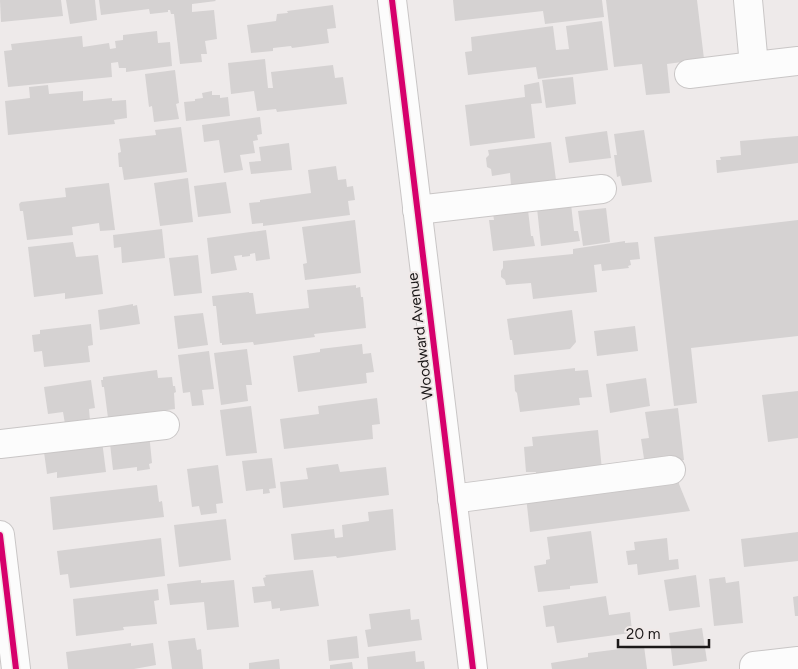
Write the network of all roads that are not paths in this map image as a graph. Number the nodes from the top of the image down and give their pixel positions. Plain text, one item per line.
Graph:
1 (392, 0) edge
2 (748, 0) edge
3 (798, 61) edge
4 (754, 66) junction
5 (689, 74) dead end
6 (602, 189) dead end
7 (418, 210) junction
8 (165, 425) dead end
9 (0, 444) edge
10 (671, 470) dead end
11 (452, 499) junction
12 (0, 535) edge
13 (798, 661) edge
14 (16, 669) edge
15 (473, 669) edge
16 (754, 669) edge

1 - 7 street, Woodward Avenue
2 - 4 street
3 - 4 street
4 - 5 street
6 - 7 street
7 - 11 street, Woodward Avenue
8 - 9 street
10 - 11 street
11 - 15 street, Woodward Avenue
12 - 14 street
13 - 16 street

